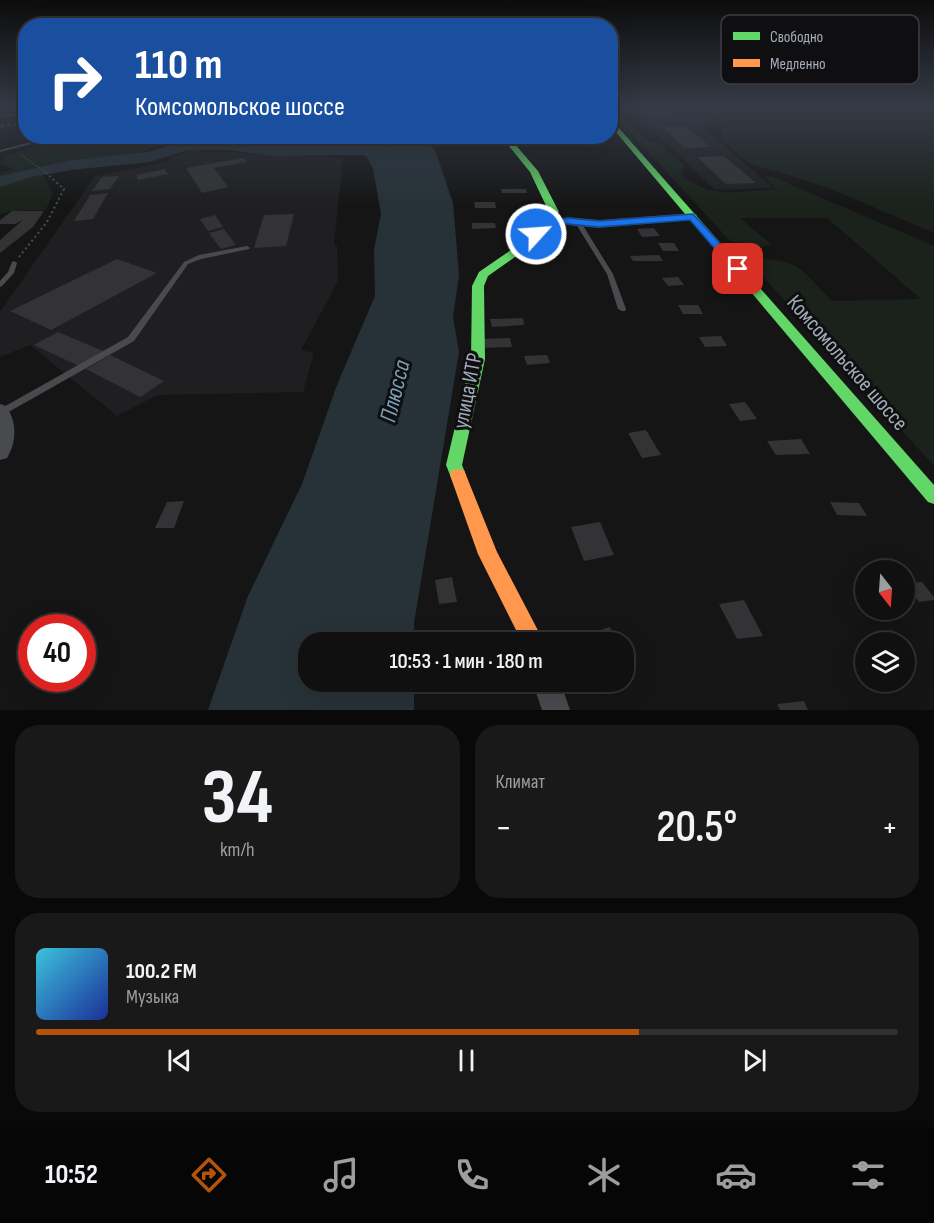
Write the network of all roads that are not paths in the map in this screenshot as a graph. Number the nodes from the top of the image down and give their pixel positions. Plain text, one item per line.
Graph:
1 (626, 139) edge
2 (28, 144) edge
3 (512, 144) edge
4 (0, 151) edge
5 (554, 212) junction
6 (693, 217) junction
7 (573, 223) junction
8 (544, 225) junction
9 (247, 248) dead end
10 (14, 263) road end
11 (0, 285) edge
12 (622, 309) dead end
13 (1, 411) edge
14 (0, 453) edge
15 (934, 497) edge
16 (527, 632) edge
17 (550, 692) edge
18 (556, 710) edge

1 - 6 street, Комсомольское шоссе
2 - 4 lane
3 - 5 street
5 - 7 street
5 - 8 street, улица ИТР
6 - 7 street
6 - 15 street, Комсомольское шоссе
7 - 8 street
7 - 12 lane
8 - 16 street, улица ИТР
9 - 13 lane
10 - 11 lane
13 - 14 street
17 - 18 street

